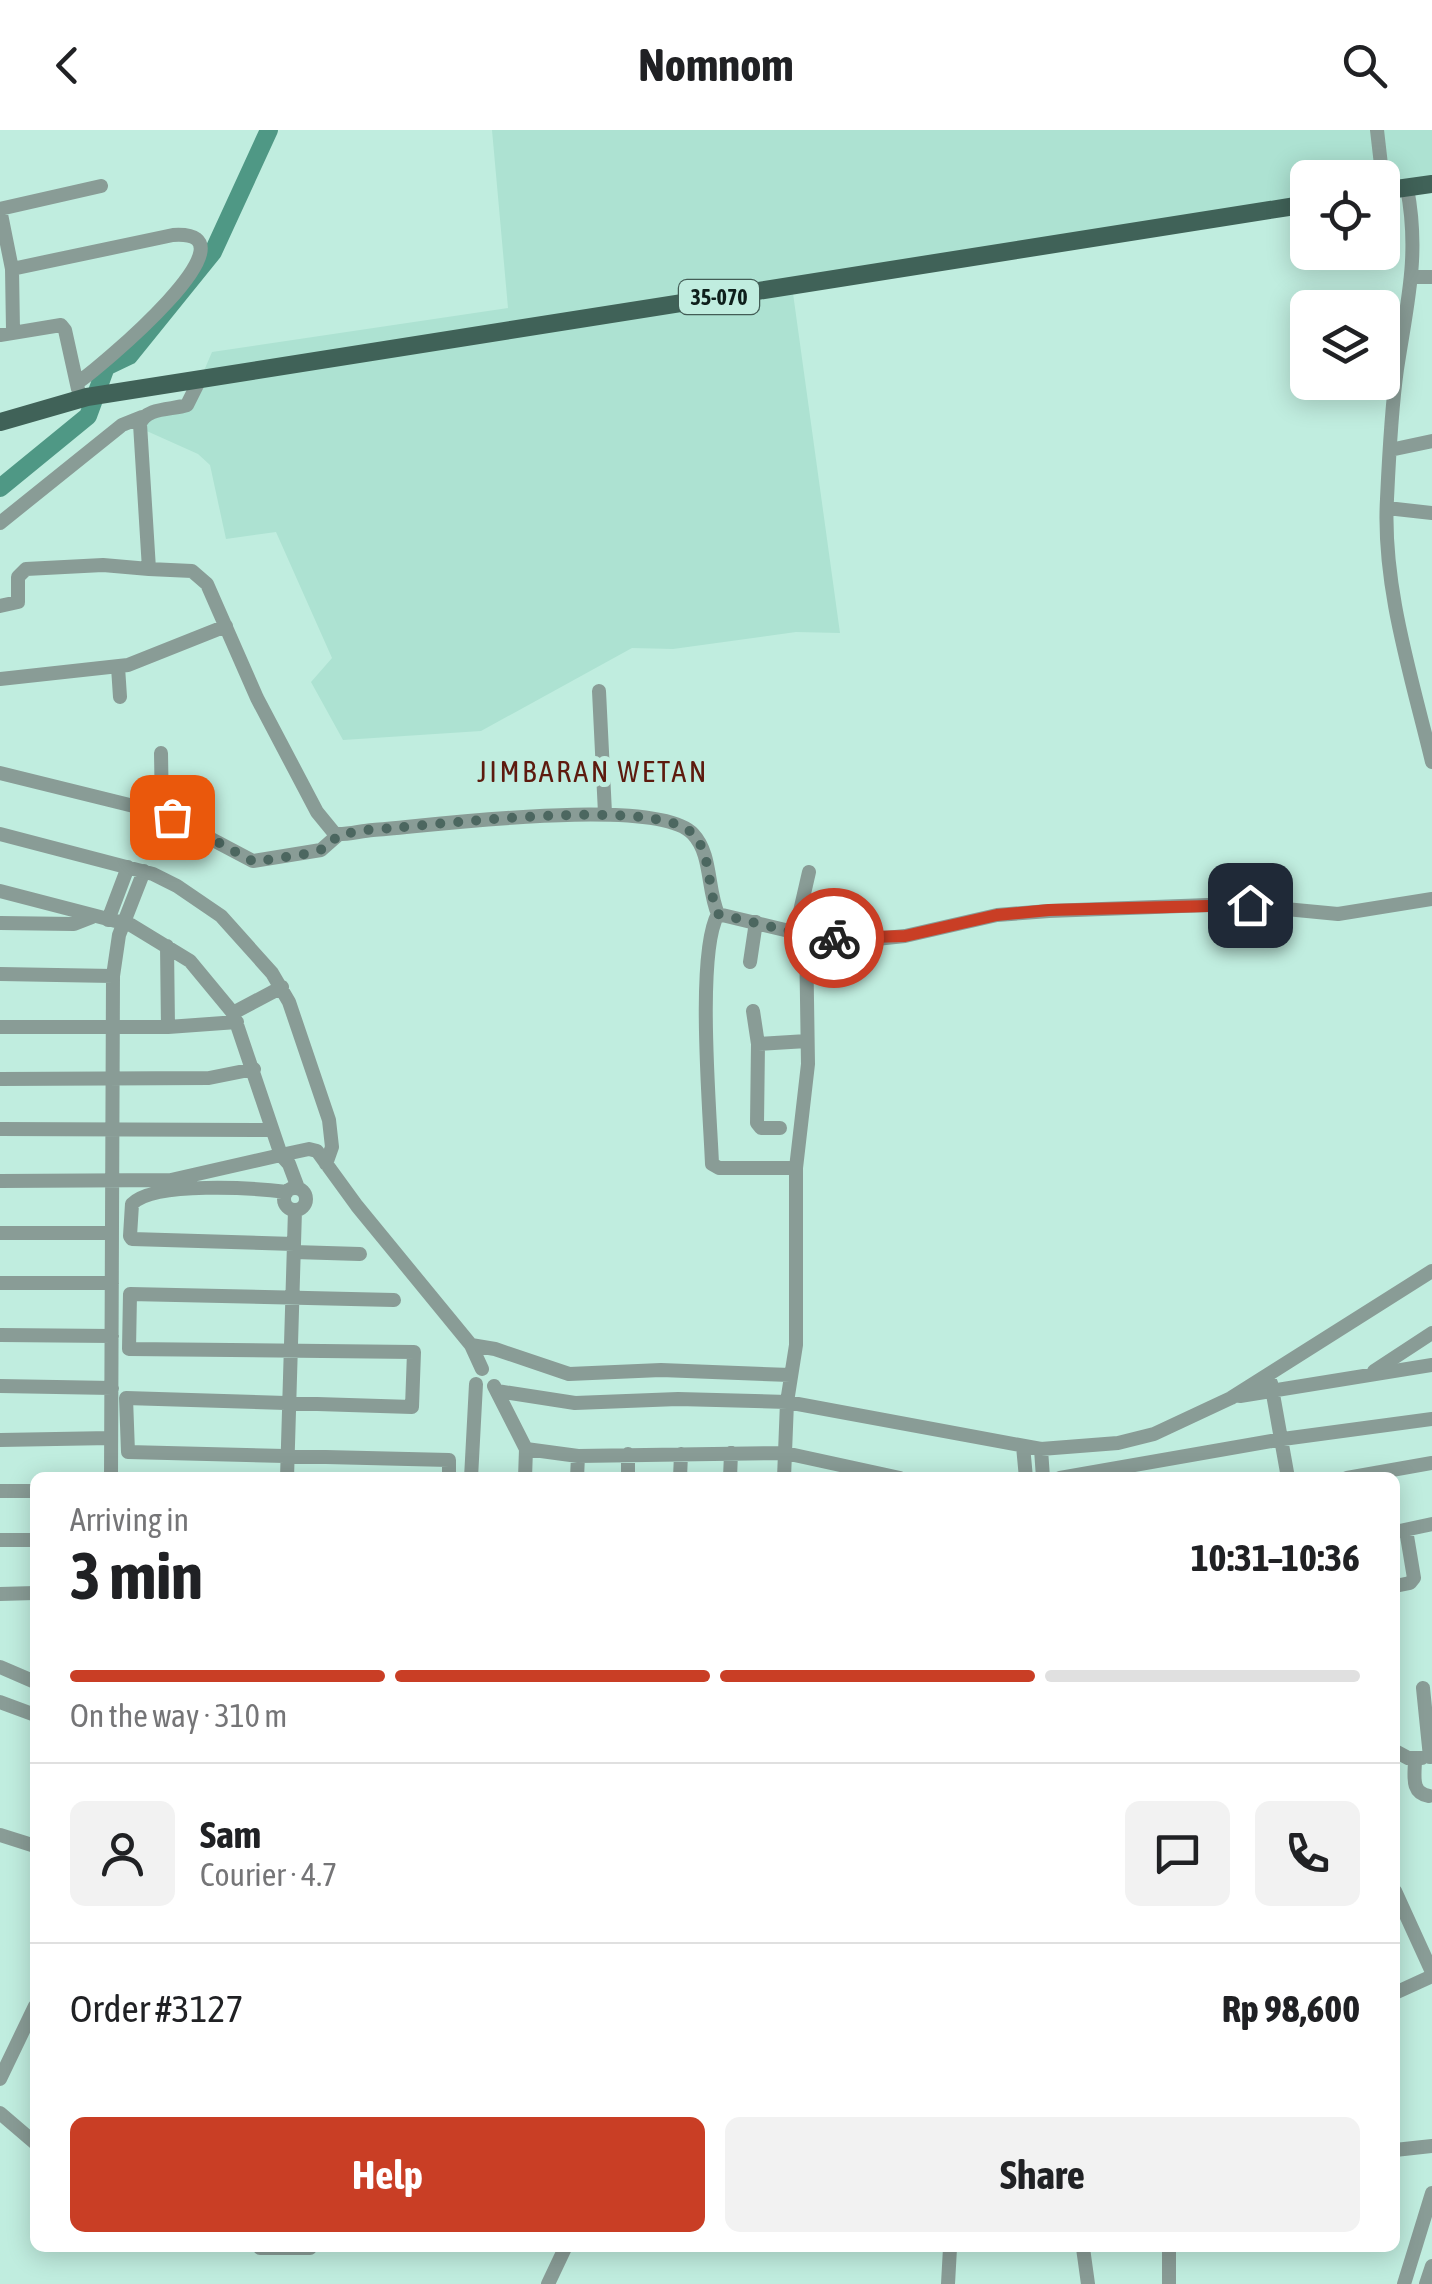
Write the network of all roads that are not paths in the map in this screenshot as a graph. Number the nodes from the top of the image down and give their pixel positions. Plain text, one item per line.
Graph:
1 (1377, 130) edge
2 (1380, 160) edge
3 (1432, 184) edge
4 (101, 186) dead end
5 (1407, 188) junction
6 (1400, 189) edge
7 (1290, 207) edge
8 (0, 209) edge
9 (12, 268) junction
10 (1432, 276) edge
11 (1412, 277) junction
12 (6, 333) edge
13 (200, 379) junction
14 (81, 393) junction
15 (142, 417) junction
16 (0, 422) edge
17 (1432, 441) edge
18 (1390, 450) junction
19 (1386, 508) junction
20 (1432, 513) edge
21 (0, 523) edge
22 (149, 569) junction
23 (0, 606) edge
24 (226, 626) junction
25 (118, 666) junction
26 (0, 679) edge
27 (600, 691) dead end
28 (120, 697) dead end
29 (161, 753) dead end
30 (1432, 762) edge
31 (0, 773) edge
32 (162, 813) junction
33 (605, 813) junction
34 (0, 834) edge
35 (338, 835) junction
36 (136, 869) junction
37 (809, 872) dead end
38 (0, 891) edge
39 (1432, 899) edge
40 (718, 914) junction
41 (92, 917) junction
42 (116, 921) junction
43 (756, 922) junction
44 (0, 923) edge
45 (800, 934) junction
46 (167, 946) junction
47 (750, 962) dead end
48 (0, 974) edge
49 (113, 976) junction
50 (282, 987) junction
51 (753, 1011) dead end
52 (235, 1018) junction
53 (0, 1027) edge
54 (112, 1027) junction
55 (168, 1027) junction
56 (807, 1041) junction
57 (758, 1044) junction
58 (254, 1069) junction
59 (0, 1079) edge
60 (112, 1079) junction
61 (780, 1128) dead end
62 (0, 1129) edge
63 (112, 1130) junction
64 (272, 1130) junction
65 (281, 1155) junction
66 (326, 1164) junction
67 (796, 1168) junction
68 (0, 1181) edge
69 (112, 1182) junction
70 (291, 1190) junction
71 (0, 1233) edge
72 (112, 1233) junction
73 (294, 1248) junction
74 (360, 1254) dead end
75 (1432, 1271) edge
76 (112, 1282) junction
77 (0, 1283) edge
78 (292, 1296) junction
79 (394, 1300) dead end
80 (1432, 1333) edge
81 (0, 1335) edge
82 (112, 1336) junction
83 (471, 1346) junction
84 (290, 1352) junction
85 (1432, 1365) edge
86 (792, 1366) junction
87 (482, 1369) junction
88 (1270, 1372) junction
89 (1366, 1375) junction
90 (476, 1384) junction
91 (0, 1386) edge
92 (495, 1387) junction
93 (112, 1388) junction
94 (1272, 1391) junction
95 (1231, 1398) junction
96 (289, 1402) junction
97 (787, 1402) junction
98 (1432, 1423) edge
99 (1154, 1434) junction
100 (111, 1438) junction
101 (1282, 1439) junction
102 (0, 1440) edge
103 (1024, 1446) junction
104 (1082, 1448) junction
105 (526, 1449) junction
106 (1041, 1449) junction
107 (731, 1453) junction
108 (785, 1453) junction
109 (628, 1454) junction
110 (681, 1454) junction
111 (288, 1455) junction
112 (578, 1456) junction
113 (820, 1460) junction
114 (1160, 1460) junction
115 (1432, 1463) edge
116 (111, 1472) edge
117 (287, 1472) edge
118 (449, 1472) edge
119 (472, 1472) edge
120 (525, 1472) edge
121 (577, 1472) edge
122 (628, 1472) edge
123 (680, 1472) edge
124 (730, 1472) edge
125 (784, 1472) edge
126 (789, 1472) edge
127 (873, 1472) edge
128 (1026, 1472) edge
129 (1043, 1472) edge
130 (1085, 1472) edge
131 (1096, 1472) edge
132 (1287, 1472) edge
133 (1381, 1472) edge
134 (0, 1490) edge
135 (30, 1491) edge
136 (1432, 1524) edge
137 (1400, 1531) edge
138 (0, 1540) edge
139 (30, 1540) edge
140 (1400, 1585) edge
141 (0, 1594) edge
142 (30, 1594) edge
143 (0, 1667) edge
144 (30, 1680) edge
145 (1423, 1688) dead end
146 (0, 1702) edge
147 (30, 1713) edge
148 (1400, 1751) edge
149 (1426, 1758) edge
150 (1429, 1796) dead end
151 (0, 1835) edge
152 (30, 1844) edge
153 (1400, 1902) edge
154 (1432, 1974) edge
155 (1400, 1990) edge
156 (30, 2016) edge
157 (0, 2079) edge
158 (0, 2113) edge
159 (30, 2139) edge
160 (1432, 2146) edge
161 (1400, 2149) edge
162 (1432, 2193) edge
163 (563, 2252) edge
164 (950, 2252) edge
165 (1084, 2252) edge
166 (1169, 2252) edge
167 (1432, 2266) edge
168 (548, 2284) edge
169 (948, 2284) edge
170 (1088, 2284) edge
171 (1169, 2284) edge
172 (1404, 2284) edge
173 (1426, 2284) edge

1 - 2 street
3 - 5 main road
4 - 8 street
5 - 6 main road
5 - 11 street
7 - 13 main road, 35-070
8 - 9 street
9 - 12 street
9 - 14 street
10 - 11 street
11 - 18 street
12 - 14 street
13 - 14 main road, 35-070
13 - 15 street
14 - 16 main road, 35-070
15 - 21 street
15 - 22 street
17 - 18 street
18 - 19 street
19 - 20 street
19 - 30 street
22 - 23 street
22 - 24 street
24 - 25 street
24 - 35 street
25 - 26 street
25 - 28 street
27 - 33 street
29 - 32 street
31 - 32 street
32 - 35 street
33 - 35 street
33 - 40 street
34 - 36 street
36 - 42 street
36 - 50 street
37 - 45 street
38 - 41 street
39 - 45 street
40 - 43 street
40 - 67 street
41 - 42 street
41 - 44 street
42 - 46 street
42 - 49 street
43 - 45 street
43 - 47 street
45 - 56 street
46 - 52 street
46 - 55 street
48 - 49 street
49 - 54 street
50 - 52 street
50 - 66 street
51 - 57 street
52 - 55 street
52 - 58 street
53 - 54 street
54 - 55 street
54 - 60 street
56 - 57 street
56 - 67 street
57 - 61 street
58 - 60 street
58 - 64 street
59 - 60 street
60 - 63 street
62 - 63 street
63 - 64 street
63 - 69 street
64 - 65 street
65 - 66 street
65 - 69 street
65 - 70 street
66 - 83 street
67 - 86 street
68 - 69 street
69 - 72 street
70 - 73 street
70 - 73 street
71 - 72 street
72 - 76 street
73 - 74 street
73 - 78 street
75 - 88 street
76 - 77 street
76 - 82 street
78 - 79 street
78 - 84 street
78 - 84 street
80 - 89 street
81 - 82 street
82 - 93 street
83 - 86 street
83 - 87 street
84 - 96 street
84 - 96 street
85 - 89 street
86 - 97 street
87 - 90 street
87 - 92 street
88 - 94 street
88 - 95 street
89 - 94 street
90 - 92 street
90 - 119 street
91 - 93 street
92 - 97 street
92 - 105 street
93 - 100 street
94 - 95 street
94 - 101 street
95 - 99 street
96 - 111 street
96 - 111 street
97 - 103 street
97 - 108 street
98 - 101 street
99 - 104 street
99 - 114 street
100 - 102 street
100 - 116 street
101 - 114 street
101 - 132 street
103 - 106 street
103 - 128 street
104 - 106 street
104 - 130 street
105 - 112 street
105 - 120 street
106 - 129 street
107 - 108 street
107 - 110 street
107 - 124 street
108 - 113 street
108 - 125 street
109 - 110 street
109 - 112 street
109 - 122 street
110 - 123 street
111 - 117 street
111 - 118 street
112 - 121 street
113 - 126 street
113 - 127 street
114 - 131 street
115 - 133 street
134 - 135 street
136 - 137 street
137 - 140 street
138 - 139 street
141 - 142 street
143 - 144 street
145 - 149 street
146 - 147 street
148 - 149 street
149 - 150 street
151 - 152 street
153 - 154 street
154 - 155 street
156 - 157 street
158 - 159 street
160 - 161 street
162 - 172 street
163 - 168 street
164 - 169 street
165 - 170 street
166 - 171 street
167 - 173 street

